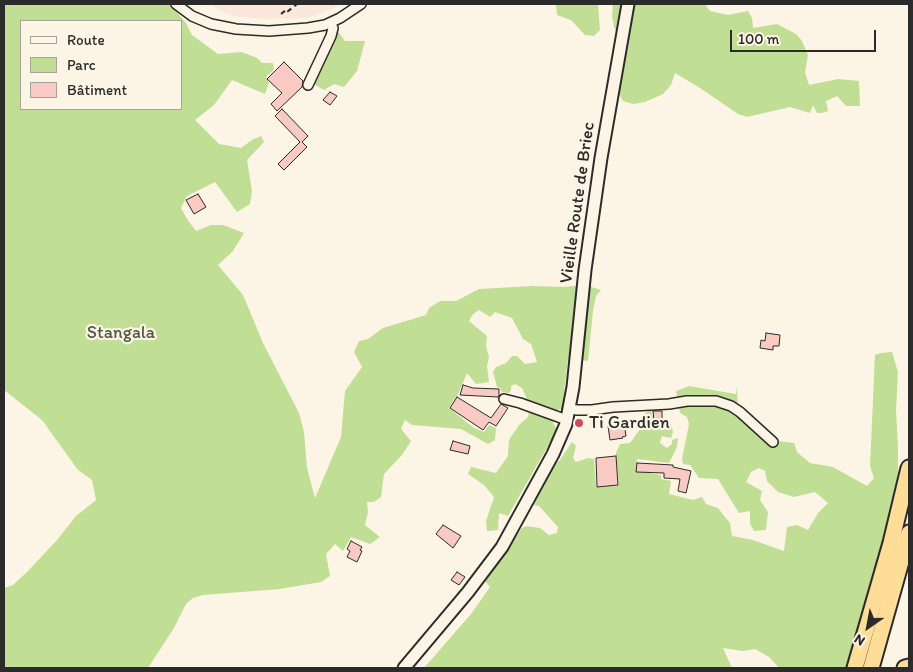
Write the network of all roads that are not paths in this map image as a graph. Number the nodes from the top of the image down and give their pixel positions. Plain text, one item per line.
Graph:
1 (176, 4) edge
2 (361, 4) edge
3 (628, 4) edge
4 (330, 23) junction
5 (308, 85) dead end
6 (504, 399) dead end
7 (569, 414) junction
8 (773, 442) dead end
9 (909, 468) edge
10 (909, 533) edge
11 (909, 667) edge
12 (404, 668) edge
13 (855, 668) edge
14 (871, 668) edge
15 (905, 668) edge

1 - 4 street
2 - 4 street
3 - 7 street, Vieille Route de Briec
4 - 5 street
6 - 7 street
7 - 8 street
7 - 12 street, Vieille Route de Briec
9 - 13 highway
10 - 14 highway
11 - 15 highway

